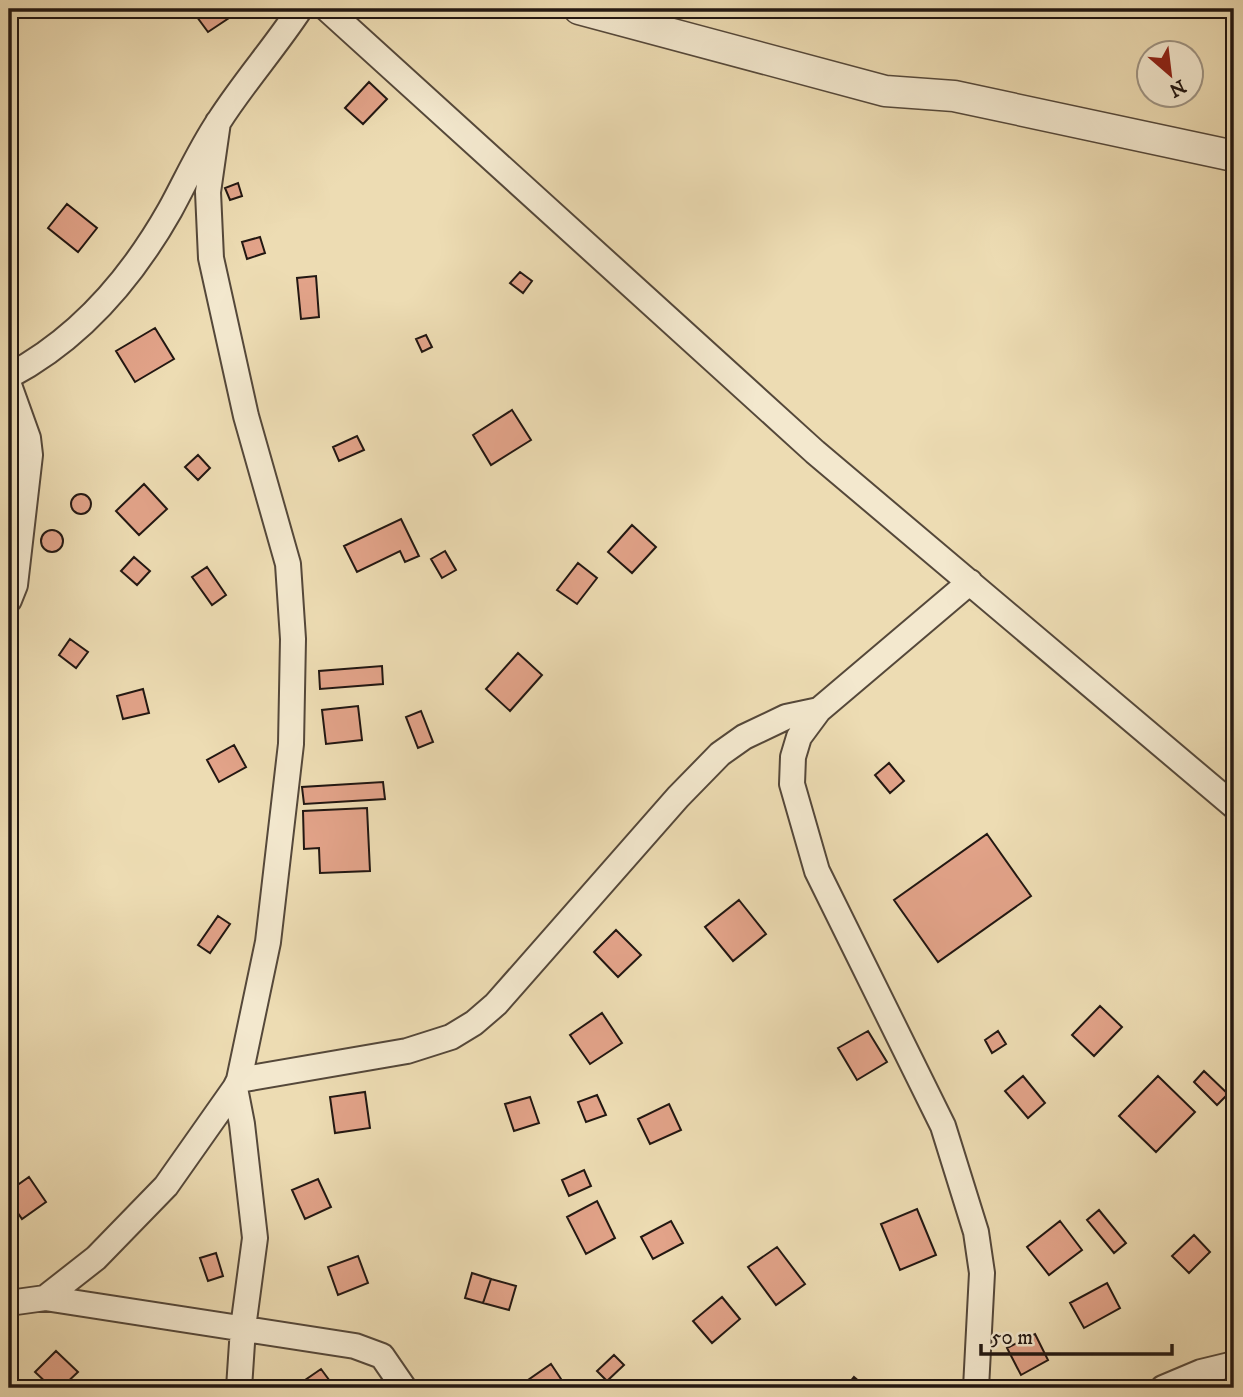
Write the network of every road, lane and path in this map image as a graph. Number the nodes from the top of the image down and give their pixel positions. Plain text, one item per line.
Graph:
1 (300, 9) edge
2 (327, 9) edge
3 (579, 9) edge
4 (218, 122) junction
5 (1234, 156) edge
6 (9, 376) edge
7 (9, 385) edge
8 (970, 582) junction
9 (9, 600) edge
10 (819, 710) junction
11 (1234, 806) edge
12 (237, 1084) junction
13 (46, 1298) junction
14 (9, 1303) edge
15 (243, 1328) junction
16 (1234, 1364) edge
17 (239, 1388) edge
18 (404, 1388) edge
19 (976, 1388) edge
20 (1163, 1388) edge

1 - 4 street
2 - 8 street
3 - 5 street
4 - 6 street
4 - 12 street
7 - 9 street
8 - 10 street
8 - 11 street
10 - 12 street
10 - 19 street
12 - 13 street
12 - 15 street
13 - 14 street
13 - 15 street
15 - 17 street
15 - 18 street
16 - 20 street

